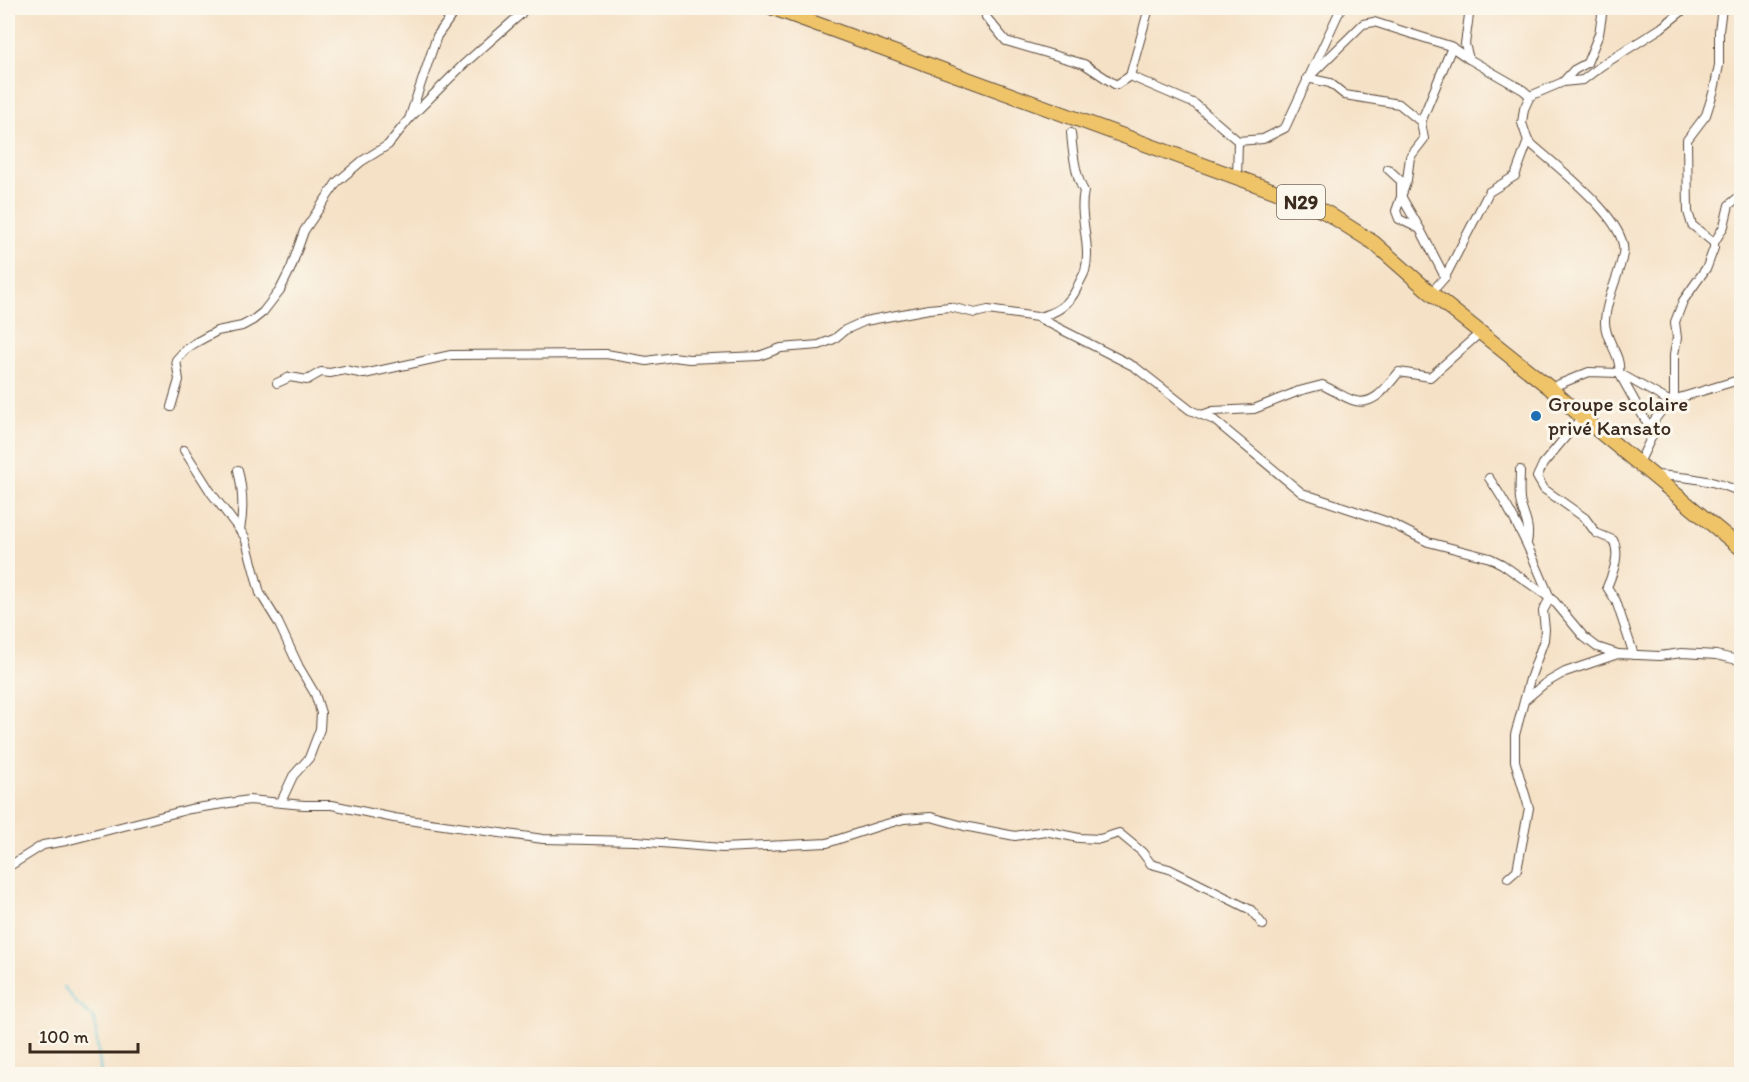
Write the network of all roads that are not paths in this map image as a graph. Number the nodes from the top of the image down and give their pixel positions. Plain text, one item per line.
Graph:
1 (457, 8) edge
2 (524, 8) edge
3 (773, 8) edge
4 (986, 8) edge
5 (1149, 8) edge
6 (1341, 8) edge
7 (1470, 8) edge
8 (1601, 8) edge
9 (1686, 8) edge
10 (1722, 8) edge
11 (802, 13) edge
12 (1452, 47) junction
13 (1469, 58) junction
14 (1130, 76) junction
15 (1307, 78) junction
16 (1563, 82) junction
17 (1530, 96) junction
18 (409, 119) junction
19 (1421, 122) junction
20 (1071, 133) dead end
21 (1238, 141) junction
22 (1528, 141) junction
23 (1388, 169) dead end
24 (1237, 177) junction
25 (1742, 194) edge
26 (1401, 196) junction
27 (1420, 229) junction
28 (1714, 243) junction
29 (1445, 277) junction
30 (1431, 293) junction
31 (1037, 317) junction
32 (1480, 333) junction
33 (1619, 373) junction
34 (1742, 380) edge
35 (277, 383) dead end
36 (1550, 388) junction
37 (1672, 401) junction
38 (171, 407) dead end
39 (1202, 416) junction
40 (1582, 417) junction
41 (1649, 427) junction
42 (184, 450) dead end
43 (1639, 463) junction
44 (238, 470) dead end
45 (1520, 470) dead end
46 (1652, 475) junction
47 (1489, 478) dead end
48 (1742, 493) edge
49 (240, 530) junction
50 (1527, 543) junction
51 (1742, 549) edge
52 (1550, 598) junction
53 (1618, 654) junction
54 (1634, 655) junction
55 (1742, 660) edge
56 (1525, 700) junction
57 (280, 802) junction
58 (8, 867) edge
59 (1508, 878) dead end
60 (1263, 925) dead end

1 - 18 street
2 - 18 street
3 - 11 main road, N29
4 - 14 street
5 - 14 street
6 - 15 street
7 - 13 street
8 - 16 street
9 - 16 street
10 - 28 street
11 - 24 main road, N29
12 - 13 street
12 - 15 street
12 - 19 street
13 - 17 street
14 - 21 street
15 - 19 street
15 - 21 street
16 - 17 street
17 - 22 street
18 - 38 street
19 - 26 street
20 - 31 street
21 - 24 street
22 - 29 street
22 - 33 street
23 - 26 street
24 - 30 main road, N29
25 - 28 street
26 - 27 street
26 - 27 street
27 - 29 street
28 - 37 street
29 - 30 street
30 - 32 main road, N29
31 - 35 street
31 - 39 street
32 - 36 main road, N29
32 - 39 street
33 - 36 street
33 - 37 street
33 - 41 street
34 - 37 street
36 - 40 main road, N29
37 - 41 street
39 - 52 street
40 - 43 main road, N29
40 - 54 street
41 - 43 street
42 - 49 street
43 - 46 main road, N29
44 - 49 street
45 - 50 street
46 - 48 street
46 - 51 main road, N29
47 - 50 street
49 - 57 street
50 - 52 street
52 - 53 street
52 - 56 street
53 - 54 street
53 - 56 street
54 - 55 street
56 - 59 street
57 - 58 street
57 - 60 street

